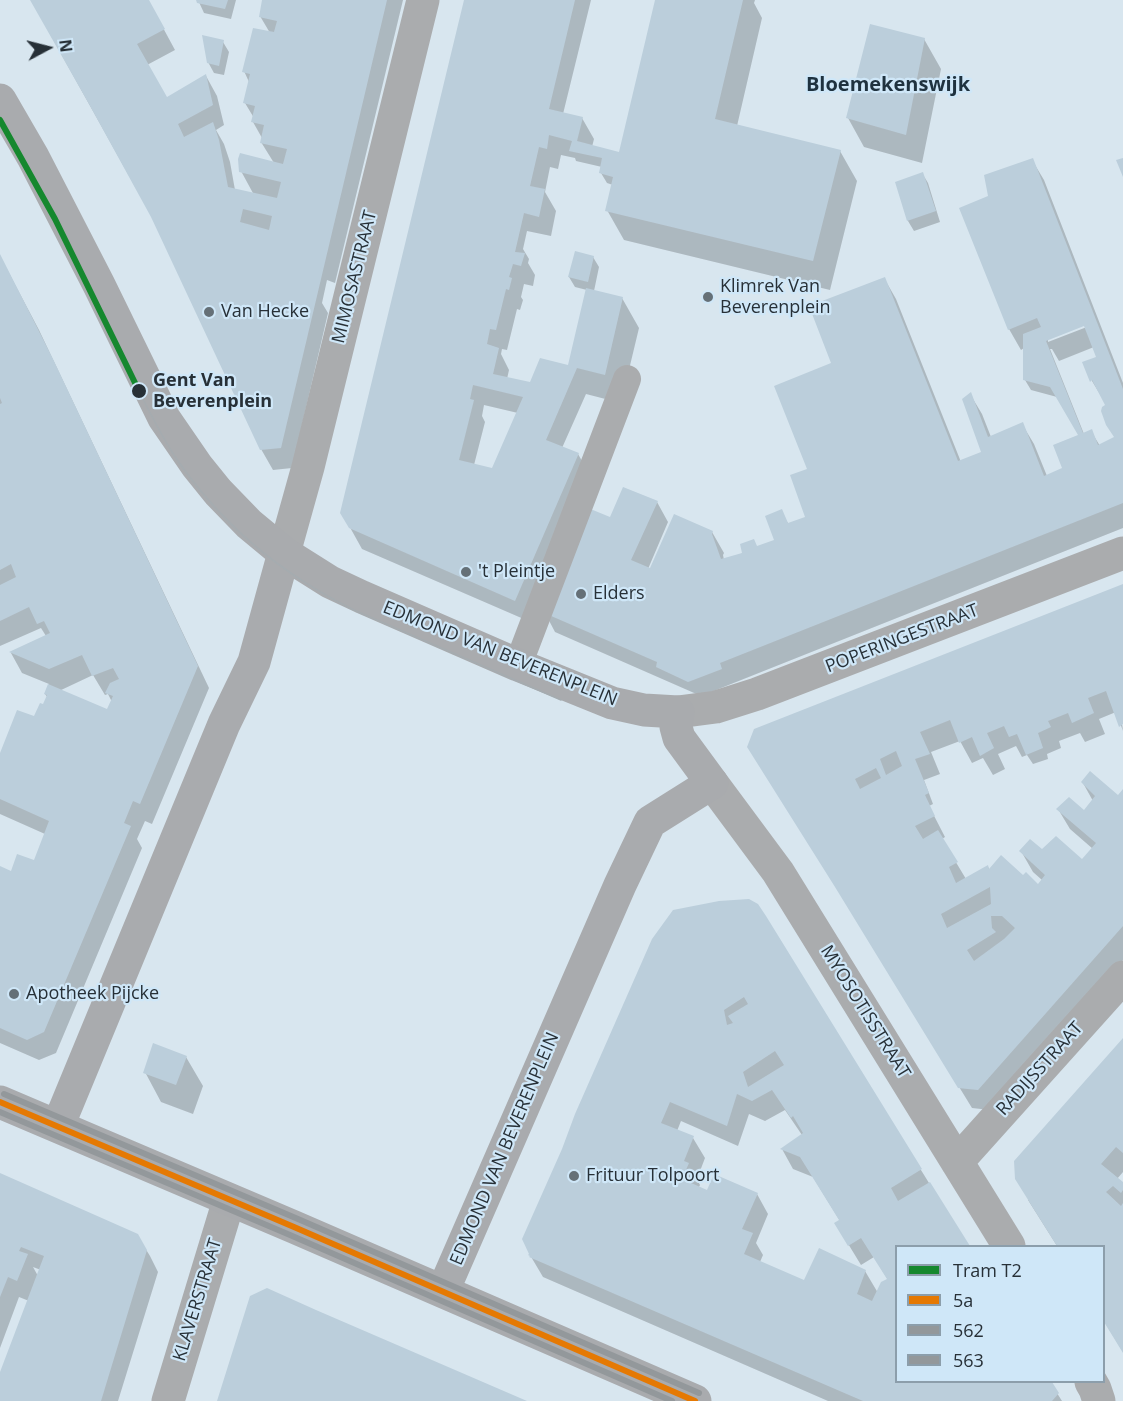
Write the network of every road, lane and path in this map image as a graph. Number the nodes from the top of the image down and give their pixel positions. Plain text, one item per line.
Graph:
1 (423, 0) edge
2 (0, 99) edge
3 (627, 379) dead end
4 (284, 553) junction
5 (1123, 553) edge
6 (518, 665) junction
7 (678, 712) junction
8 (712, 783) junction
9 (1123, 977) edge
10 (0, 1102) edge
11 (58, 1126) junction
12 (957, 1162) junction
13 (229, 1200) junction
14 (1008, 1245) edge
15 (443, 1291) junction
16 (1092, 1383) edge
17 (168, 1401) edge
18 (695, 1401) edge
19 (1099, 1401) edge

1 - 4 street, MIMOSASTRAAT
2 - 4 street, EDMOND VAN BEVERENPLEIN
3 - 6 lane
4 - 6 street, EDMOND VAN BEVERENPLEIN
4 - 11 street
5 - 7 street, POPERINGESTRAAT
6 - 7 street, EDMOND VAN BEVERENPLEIN
7 - 8 street
8 - 12 street, MYOSOTISSTRAAT
8 - 15 street, EDMOND VAN BEVERENPLEIN
9 - 12 street, RADIJSSTRAAT
10 - 11 street
11 - 13 street
12 - 14 street, MYOSOTISSTRAAT
13 - 15 street
13 - 17 street, KLAVERSTRAAT
15 - 18 street
16 - 19 street

